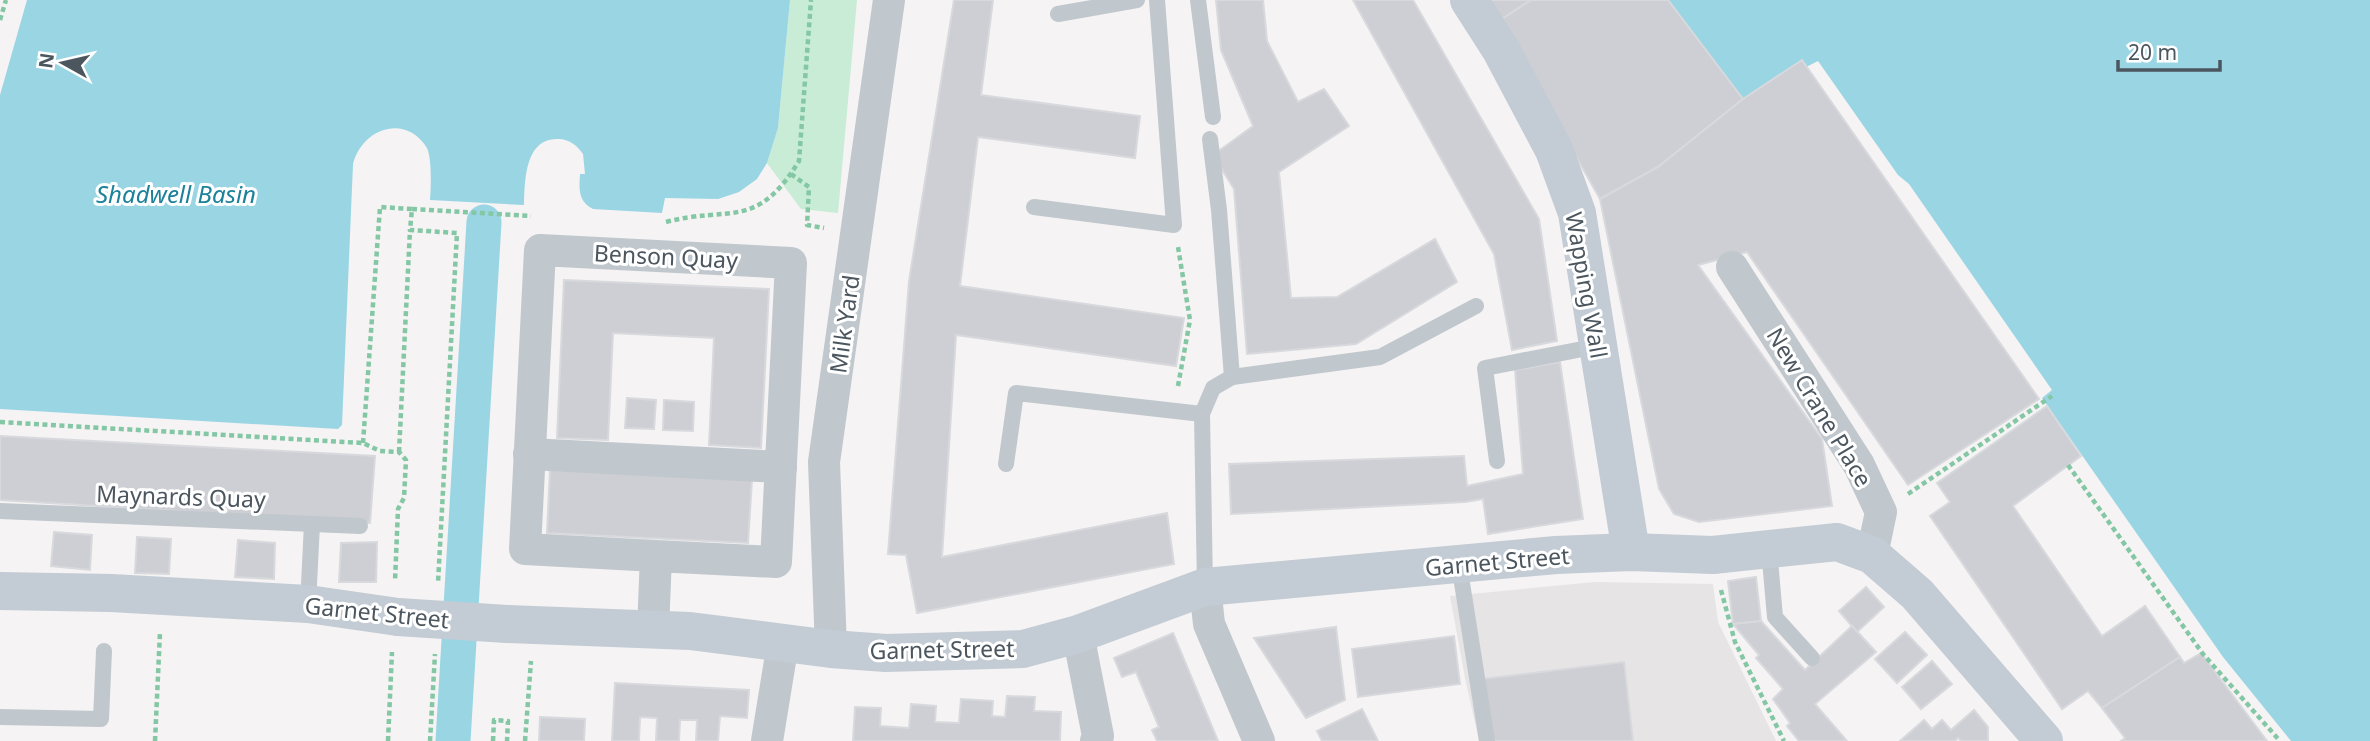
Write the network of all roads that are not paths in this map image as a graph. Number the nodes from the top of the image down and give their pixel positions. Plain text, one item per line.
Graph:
1 (889, 0) edge
2 (1137, 0) edge
3 (1157, 0) edge
4 (1198, 0) edge
5 (1469, 0) edge
6 (1058, 14) dead end
7 (1213, 117) dead end
8 (1210, 139) dead end
9 (1034, 208) dead end
10 (1732, 267) dead end
11 (1476, 306) dead end
12 (1598, 346) junction
13 (1232, 377) junction
14 (1202, 414) junction
15 (529, 454) junction
16 (1497, 461) dead end
17 (1006, 464) dead end
18 (781, 467) junction
19 (0, 511) edge
20 (312, 524) junction
21 (360, 526) dead end
22 (1769, 549) junction
23 (1631, 552) junction
24 (1871, 555) junction
25 (656, 556) junction
26 (1460, 564) junction
27 (1205, 587) junction
28 (0, 591) edge
29 (308, 604) junction
30 (653, 630) junction
31 (1078, 634) junction
32 (783, 643) junction
33 (831, 649) junction
34 (104, 651) dead end
35 (1812, 658) dead end
36 (0, 717) edge
37 (2041, 740) edge
38 (767, 741) edge
39 (1096, 741) edge
40 (1259, 741) edge
41 (1487, 741) edge

1 - 33 street, Milk Yard
2 - 6 lane
3 - 9 lane
4 - 7 lane
5 - 12 street, Wapping Wall
8 - 13 lane
10 - 24 street, New Crane Place
11 - 13 lane
12 - 16 lane
12 - 23 street, Wapping Wall
13 - 14 lane
14 - 17 lane
14 - 27 lane
15 - 18 street
15 - 18 street, Benson Quay
15 - 25 street, Benson Quay
18 - 25 street, Benson Quay
19 - 20 lane, Maynards Quay
20 - 21 lane, Maynards Quay
20 - 29 lane
22 - 23 street, Garnet Street
22 - 24 street, Garnet Street
22 - 35 lane
23 - 26 street, Garnet Street
24 - 37 street, Garnet Street
25 - 30 street
26 - 27 street, Garnet Street
26 - 41 lane
27 - 31 street, Garnet Street
27 - 40 street
28 - 29 street, Garnet Street
29 - 30 street, Garnet Street, bridge
30 - 32 street, Garnet Street
31 - 33 street, Garnet Street
31 - 39 street
32 - 33 street, Garnet Street
32 - 38 street
34 - 36 lane

